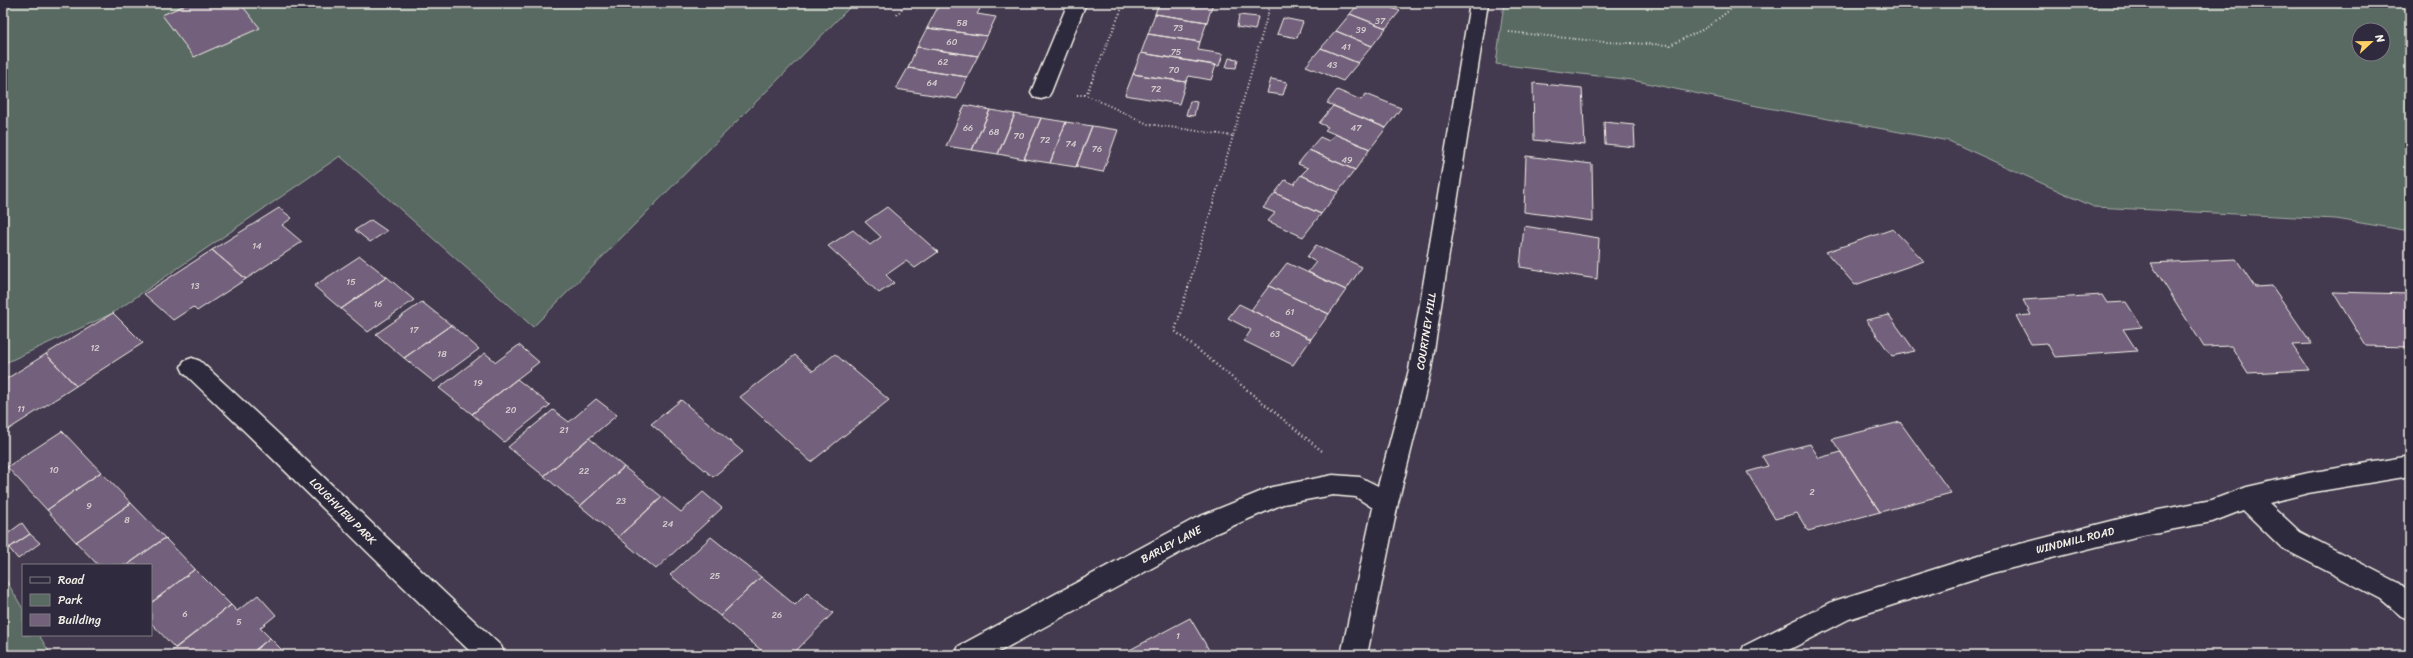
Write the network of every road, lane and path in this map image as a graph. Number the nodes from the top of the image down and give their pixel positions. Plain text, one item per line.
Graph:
1 (906, 3) edge
2 (1017, 3) edge
3 (1077, 3) edge
4 (1124, 3) edge
5 (1271, 3) edge
6 (1479, 3) edge
7 (1739, 3) edge
8 (1031, 5) dead end
9 (897, 15) dead end
10 (1475, 29) junction
11 (1041, 92) joint
12 (1086, 95) junction
13 (1233, 136) junction
14 (192, 367) dead end
15 (1323, 452) dead end
16 (2410, 466) edge
17 (2247, 498) junction
18 (1386, 504) junction
19 (2410, 608) edge
20 (492, 655) edge
21 (968, 655) edge
22 (1354, 655) edge
23 (1753, 655) edge

1 - 9 path
2 - 8 path
3 - 11 street
4 - 12 path
5 - 13 path
6 - 10 street, COURTNEY HILL
7 - 10 path
10 - 18 street, COURTNEY HILL
11 - 12 path
12 - 13 path
13 - 15 path
14 - 20 street, LOUGHVIEW PARK
16 - 17 street, WINDMILL ROAD
17 - 19 street
17 - 23 street, WINDMILL ROAD
18 - 21 street, BARLEY LANE
18 - 22 street, COURTNEY HILL

